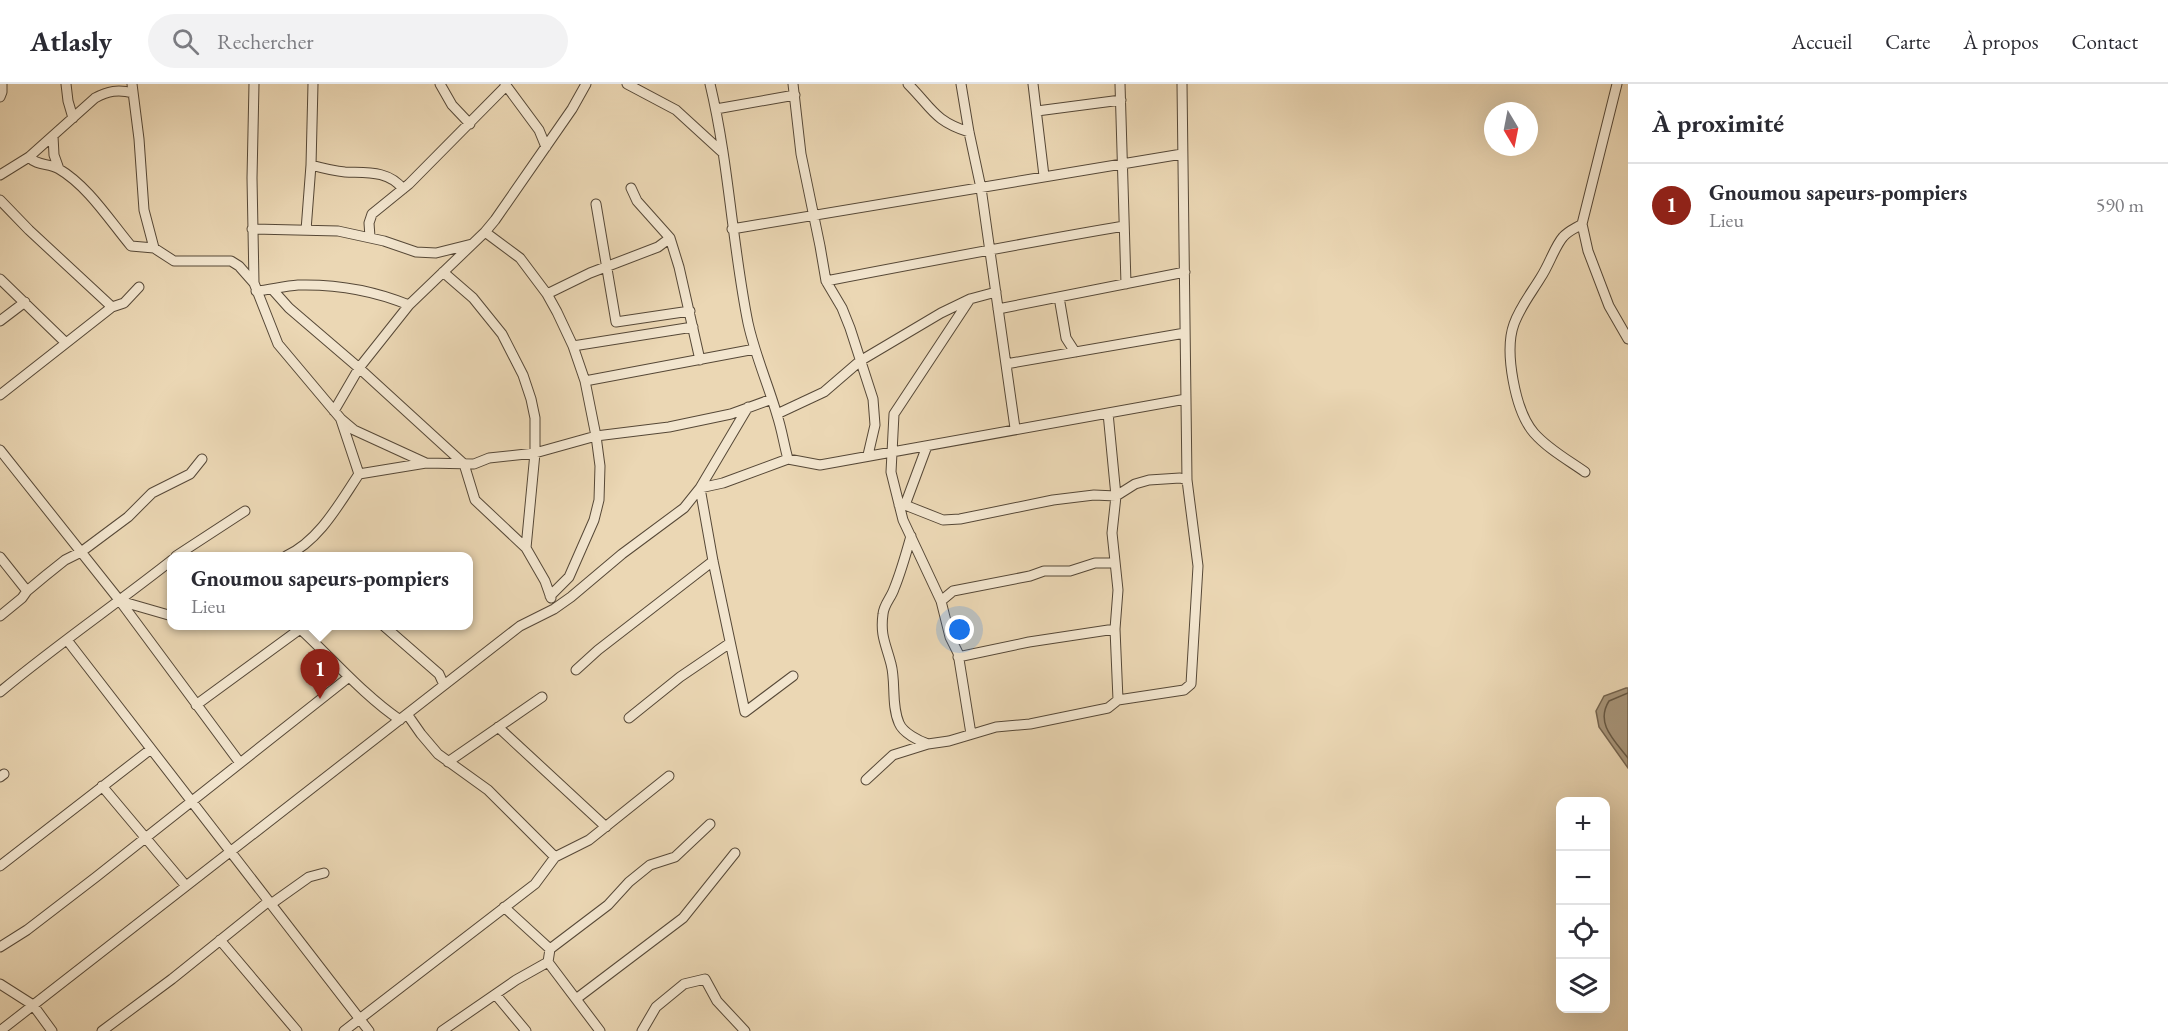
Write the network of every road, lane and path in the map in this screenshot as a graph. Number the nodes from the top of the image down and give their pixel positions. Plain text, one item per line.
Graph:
1 (2, 84) edge
2 (66, 84) edge
3 (254, 84) edge
4 (312, 84) edge
5 (440, 84) edge
6 (586, 84) edge
7 (627, 84) edge
8 (710, 84) edge
9 (793, 84) edge
10 (908, 84) edge
11 (962, 84) edge
12 (1033, 84) edge
13 (1120, 84) edge
14 (1182, 84) edge
15 (1617, 84) edge
16 (505, 85) edge
17 (133, 88) edge
18 (795, 95) junction
19 (0, 97) edge
20 (1120, 100) junction
21 (716, 109) junction
22 (1037, 111) junction
23 (73, 118) junction
24 (470, 124) junction
25 (969, 132) junction
26 (53, 136) junction
27 (546, 147) junction
28 (723, 153) junction
29 (1182, 154) junction
30 (29, 157) junction
31 (1123, 164) junction
32 (311, 165) junction
33 (59, 169) junction
34 (0, 175) edge
35 (1044, 176) junction
36 (981, 188) junction
37 (403, 189) junction
38 (631, 189) dead end
39 (0, 200) edge
40 (596, 204) dead end
41 (814, 216) junction
42 (1582, 224) junction
43 (1124, 226) junction
44 (252, 229) junction
45 (732, 229) junction
46 (306, 230) junction
47 (485, 232) junction
48 (370, 237) junction
49 (670, 238) junction
50 (472, 244) junction
51 (154, 248) junction
52 (990, 249) junction
53 (606, 268) junction
54 (444, 272) junction
55 (1185, 272) junction
56 (0, 279) edge
57 (826, 281) junction
58 (1126, 284) junction
59 (139, 287) dead end
60 (255, 287) junction
61 (272, 289) junction
62 (996, 292) junction
63 (547, 294) junction
64 (1059, 297) junction
65 (970, 299) junction
66 (25, 302) junction
67 (409, 305) junction
68 (112, 307) junction
69 (998, 309) junction
70 (690, 311) junction
71 (0, 321) edge
72 (693, 327) junction
73 (1185, 333) junction
74 (1628, 339) edge
75 (66, 343) junction
76 (573, 346) junction
77 (755, 349) junction
78 (1075, 352) junction
79 (700, 360) junction
80 (860, 361) junction
81 (1006, 364) junction
82 (359, 368) junction
83 (585, 381) junction
84 (0, 395) edge
85 (772, 399) junction
86 (1186, 399) junction
87 (748, 407) junction
88 (334, 411) junction
89 (1108, 412) junction
90 (777, 414) junction
91 (341, 419) junction
92 (1015, 428) junction
93 (596, 436) junction
94 (927, 446) junction
95 (0, 450) edge
96 (535, 453) junction
97 (891, 453) junction
98 (868, 455) junction
99 (202, 459) dead end
100 (788, 459) junction
101 (426, 463) junction
102 (464, 464) junction
103 (1585, 472) dead end
104 (359, 474) junction
105 (1187, 480) junction
106 (700, 488) junction
107 (1116, 496) junction
108 (902, 505) junction
109 (244, 511) dead end
110 (911, 536) junction
111 (526, 548) junction
112 (81, 552) junction
113 (182, 552) edge
114 (304, 552) edge
115 (0, 557) edge
116 (713, 561) junction
117 (1115, 563) junction
118 (167, 567) edge
119 (27, 591) junction
120 (550, 596) junction
121 (941, 601) junction
122 (120, 602) junction
123 (554, 609) junction
124 (167, 615) edge
125 (0, 616) edge
126 (1115, 629) junction
127 (294, 630) edge
128 (302, 630) edge
129 (389, 630) edge
130 (67, 640) junction
131 (730, 643) junction
132 (958, 657) junction
133 (576, 670) dead end
134 (793, 676) dead end
135 (349, 677) junction
136 (444, 686) junction
137 (0, 692) edge
138 (542, 697) dead end
139 (1118, 700) junction
140 (196, 705) junction
141 (404, 717) junction
142 (629, 718) dead end
143 (498, 727) junction
144 (971, 734) junction
145 (928, 744) junction
146 (151, 749) junction
147 (448, 762) junction
148 (240, 763) junction
149 (669, 776) dead end
150 (866, 780) dead end
151 (102, 786) junction
152 (192, 802) junction
153 (710, 824) dead end
154 (606, 827) junction
155 (146, 838) junction
156 (230, 852) junction
157 (735, 853) dead end
158 (555, 857) junction
159 (0, 867) edge
160 (324, 873) dead end
161 (186, 886) junction
162 (270, 903) junction
163 (504, 907) junction
164 (220, 940) junction
165 (0, 947) edge
166 (550, 949) junction
167 (548, 962) junction
168 (0, 984) edge
169 (496, 995) junction
170 (576, 999) junction
171 (33, 1005) junction
172 (360, 1019) junction
173 (0, 1029) edge
174 (52, 1031) edge
175 (102, 1031) edge
176 (297, 1031) edge
177 (344, 1031) edge
178 (369, 1031) edge
179 (442, 1031) edge
180 (526, 1031) edge
181 (600, 1031) edge
182 (642, 1031) edge
183 (745, 1031) edge

1 - 19 street
2 - 23 street
3 - 44 street
4 - 32 street
5 - 24 street
6 - 27 street
7 - 28 street
8 - 21 street
9 - 18 street
10 - 25 street
11 - 25 street
12 - 22 street
13 - 20 street
14 - 29 street
15 - 42 street
16 - 24 street
16 - 27 street
17 - 23 street
17 - 51 street
18 - 21 street
18 - 41 street
20 - 22 street
20 - 31 street
21 - 28 street
22 - 35 street
23 - 26 street
24 - 37 street
25 - 36 street
26 - 30 street
26 - 33 street
27 - 47 street
28 - 45 street
29 - 31 street
29 - 55 street
30 - 33 street
30 - 34 street
31 - 35 street
31 - 43 street
32 - 37 street
32 - 46 street
33 - 51 street
35 - 36 street
36 - 41 street
36 - 52 street
37 - 48 street
38 - 49 street
39 - 68 street
40 - 53 street
41 - 45 street
41 - 57 street
42 - 74 street
42 - 103 street
43 - 52 street
43 - 58 street
44 - 46 street
44 - 60 street
45 - 77 street
46 - 48 street
47 - 50 street
47 - 63 street
48 - 50 street
49 - 53 street
49 - 70 street
50 - 54 street
51 - 60 street
52 - 57 street
52 - 62 street
53 - 63 street
53 - 70 street
54 - 67 street
54 - 96 street
55 - 58 street
55 - 73 street
56 - 66 street
57 - 80 street
58 - 64 street
59 - 68 street
60 - 61 street
60 - 88 street
61 - 67 street
61 - 82 street
62 - 65 street
62 - 69 street
63 - 76 street
64 - 69 street
64 - 78 street
65 - 80 street
65 - 97 street
66 - 71 street
66 - 75 street
67 - 82 street
68 - 75 street
69 - 81 street
70 - 72 street
72 - 76 street
72 - 79 street
73 - 78 street
73 - 86 street
75 - 84 street
76 - 83 street
77 - 79 street
77 - 85 street
78 - 81 street
79 - 83 street
80 - 90 street
80 - 98 street
81 - 92 street
82 - 88 street
82 - 102 street
83 - 93 street
85 - 87 street
85 - 90 street
86 - 89 street
86 - 105 street
87 - 93 street
87 - 106 street
88 - 91 street
89 - 92 street
89 - 107 street
90 - 100 street
91 - 101 street
91 - 104 street
92 - 94 street
93 - 96 street
93 - 120 street
94 - 97 street
94 - 108 street
95 - 112 street
96 - 102 street
96 - 111 street
97 - 98 street
97 - 108 street
98 - 100 street
99 - 112 street
100 - 106 street
101 - 102 street
101 - 104 street
102 - 111 street
104 - 114 street
105 - 107 street
105 - 139 street
106 - 116 street
106 - 123 street
107 - 108 street
107 - 117 street
108 - 110 street
109 - 113 street
110 - 121 street
110 - 145 street
111 - 120 street
112 - 119 street
112 - 122 street
115 - 119 street
116 - 131 street
116 - 133 street
117 - 121 street
117 - 126 street
118 - 122 street
119 - 125 street
120 - 123 street
121 - 132 street
122 - 124 street
122 - 130 street
122 - 140 street
123 - 136 street
126 - 132 street
126 - 139 street
127 - 140 street
128 - 135 street
129 - 136 street
130 - 137 street
130 - 146 street
131 - 134 street
131 - 142 street
132 - 144 street
135 - 141 street
135 - 148 street
136 - 141 street
138 - 143 street
139 - 144 street
140 - 148 street
141 - 147 street
141 - 156 street
143 - 147 street
143 - 154 street
144 - 145 street
145 - 150 street
146 - 151 street
146 - 152 street
147 - 158 street
148 - 152 street
149 - 154 street
151 - 155 street
151 - 159 street
152 - 155 street
152 - 156 street
153 - 166 street
154 - 158 street
155 - 161 street
155 - 165 street
156 - 161 street
156 - 162 street
157 - 170 street
158 - 163 street
160 - 162 street
161 - 171 street
162 - 164 street
162 - 172 street
163 - 166 street
163 - 172 street
164 - 175 street
164 - 176 street
166 - 167 street
167 - 169 street
167 - 170 street
168 - 171 street
169 - 179 street
169 - 180 street
170 - 181 street
171 - 173 street
171 - 174 street
172 - 177 street
172 - 178 street
182 - 183 street

